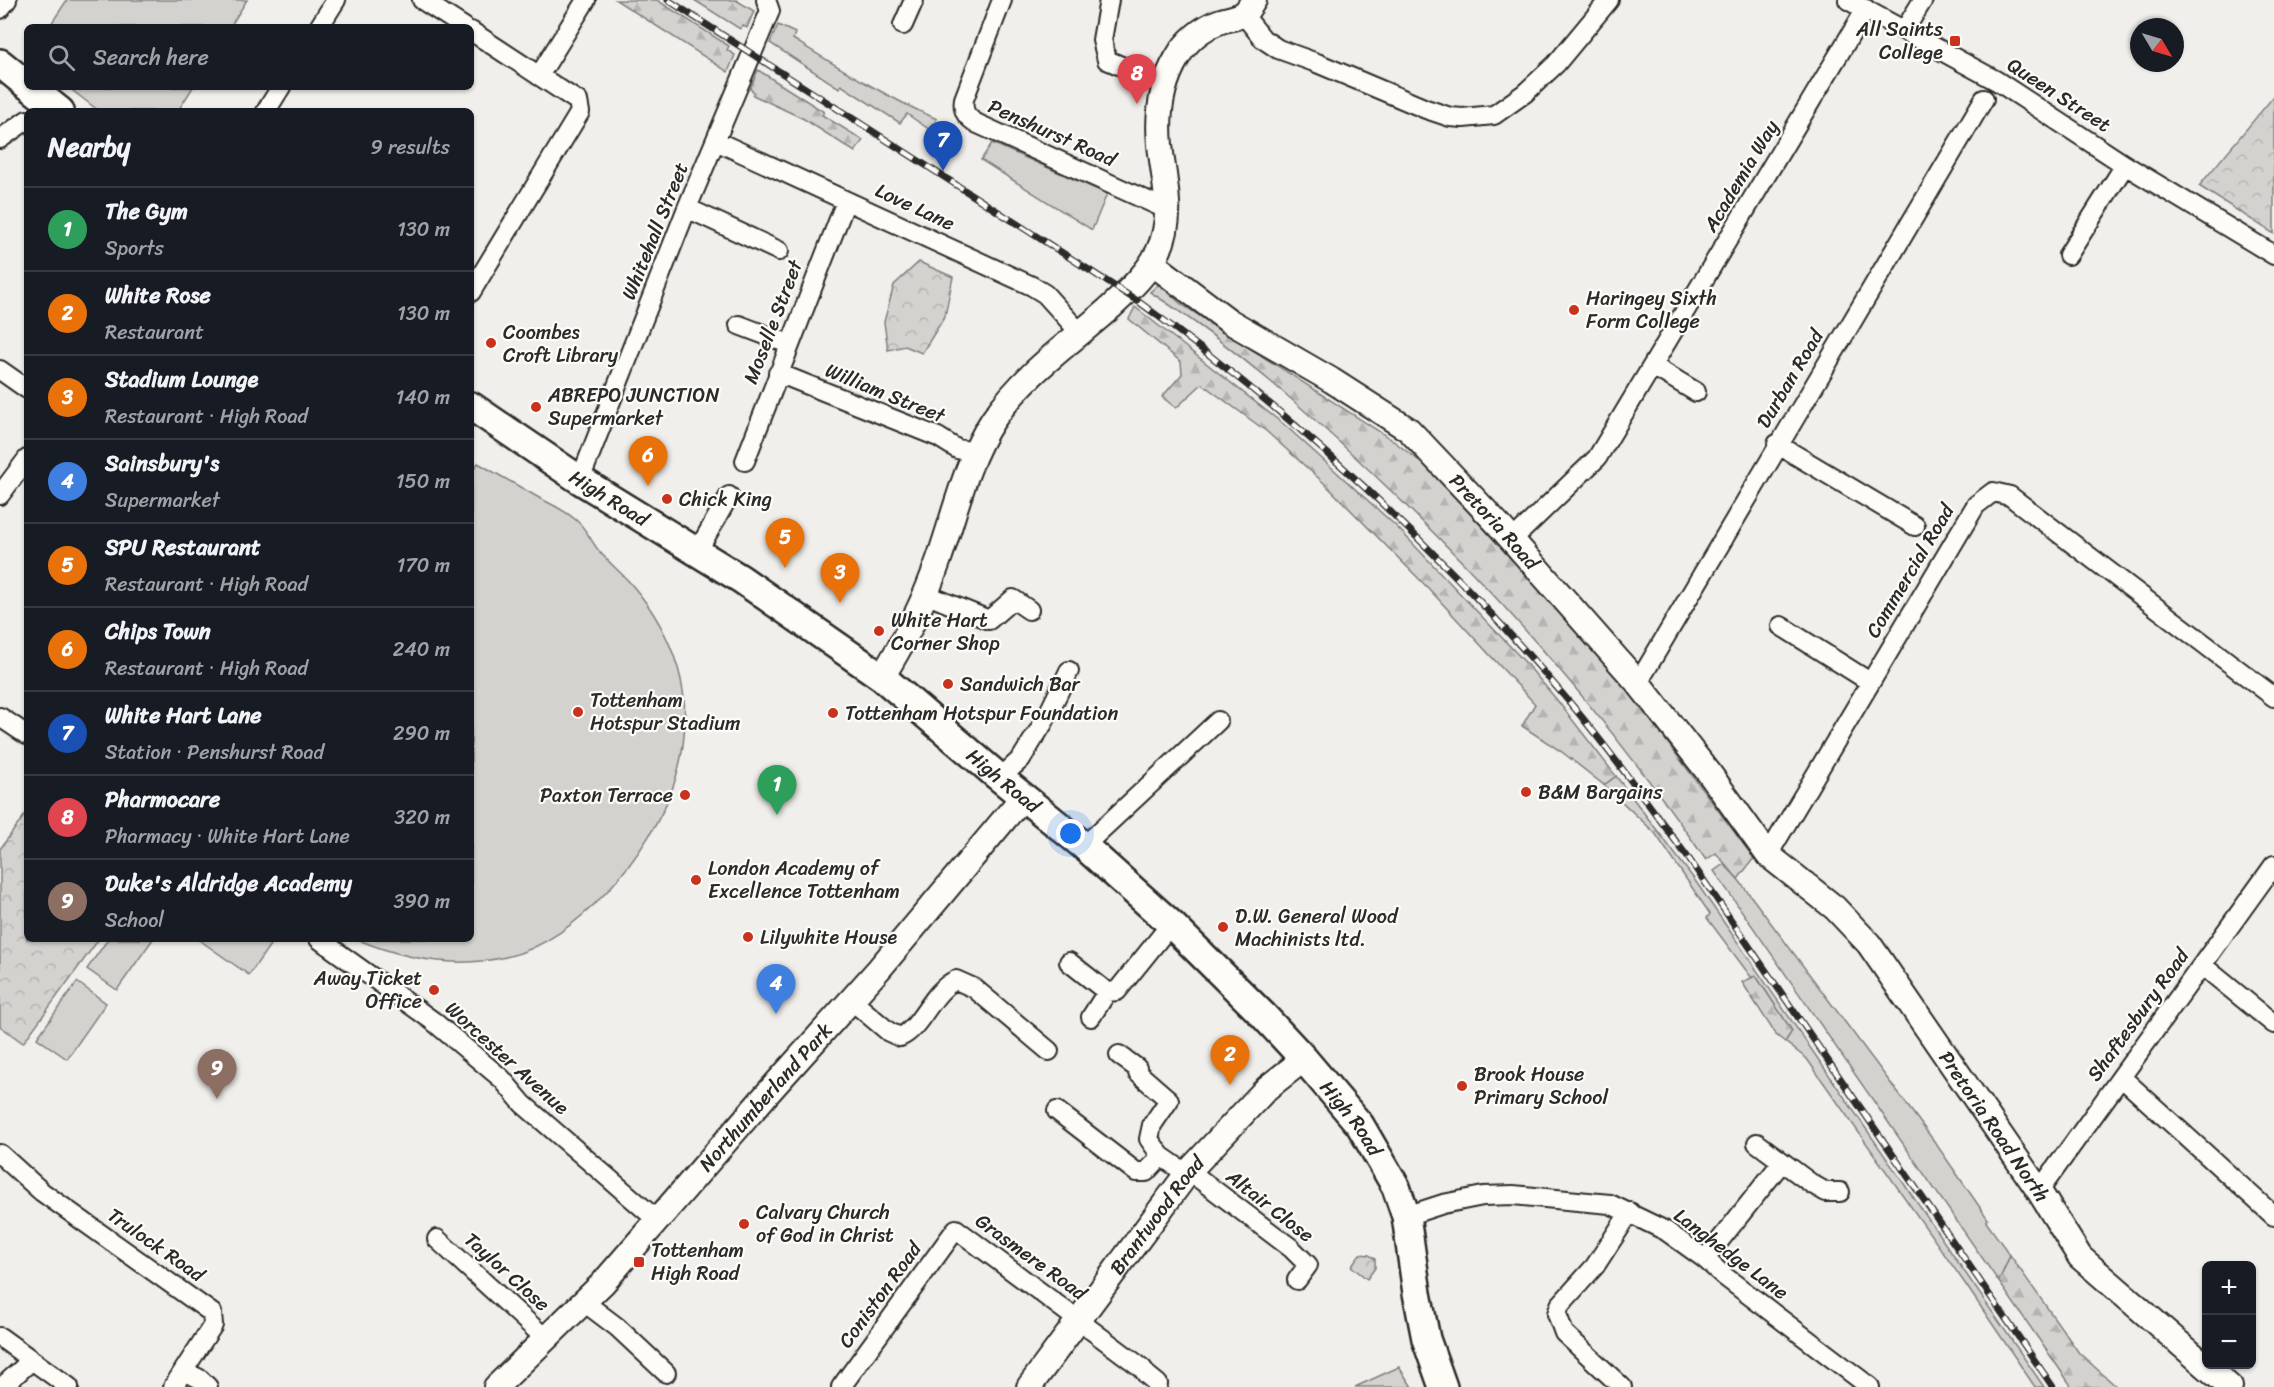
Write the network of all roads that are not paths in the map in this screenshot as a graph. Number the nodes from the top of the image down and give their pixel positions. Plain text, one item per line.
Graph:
1 (7, 0) edge
2 (336, 0) edge
3 (422, 0) edge
4 (586, 0) edge
5 (766, 0) edge
6 (914, 0) edge
7 (1002, 0) edge
8 (1109, 0) edge
9 (1609, 0) edge
10 (1848, 0) edge
11 (1923, 0) edge
12 (1248, 7) edge
13 (0, 9) edge
14 (1866, 9) junction
15 (320, 24) edge
16 (459, 24) edge
17 (903, 25) dead end
18 (1905, 29) junction
19 (474, 34) edge
20 (0, 63) edge
21 (539, 76) junction
22 (24, 84) edge
23 (1164, 84) junction
24 (279, 90) edge
25 (1984, 99) dead end
26 (268, 108) edge
27 (24, 122) edge
28 (0, 139) edge
29 (716, 141) junction
30 (2125, 165) junction
31 (846, 201) junction
32 (687, 208) junction
33 (1168, 210) junction
34 (779, 252) dead end
35 (2068, 255) dead end
36 (2274, 255) edge
37 (1152, 263) junction
38 (474, 287) edge
39 (739, 325) dead end
40 (1080, 334) junction
41 (789, 344) junction
42 (1653, 366) junction
43 (0, 370) edge
44 (777, 373) junction
45 (24, 388) edge
46 (1696, 392) dead end
47 (474, 408) edge
48 (1777, 444) junction
49 (976, 452) junction
50 (745, 461) dead end
51 (24, 463) edge
52 (580, 480) junction
53 (0, 495) edge
54 (729, 496) dead end
55 (1915, 526) dead end
56 (1512, 540) junction
57 (697, 552) junction
58 (925, 594) junction
59 (1029, 610) dead end
60 (1781, 626) dead end
61 (1069, 671) dead end
62 (882, 677) junction
63 (1870, 682) junction
64 (1638, 683) junction
65 (2274, 697) edge
66 (0, 717) edge
67 (1218, 721) dead end
68 (24, 733) edge
69 (1000, 778) junction
70 (1023, 797) junction
71 (1084, 846) junction
72 (1768, 855) junction
73 (2274, 865) edge
74 (1171, 924) junction
75 (323, 942) edge
76 (1069, 962) dead end
77 (2202, 965) junction
78 (1107, 992) junction
79 (851, 1000) junction
80 (1091, 1017) dead end
81 (2274, 1024) edge
82 (1049, 1051) dead end
83 (1119, 1055) dead end
84 (1304, 1059) junction
85 (2121, 1077) junction
86 (1057, 1111) dead end
87 (1757, 1143) dead end
88 (0, 1154) edge
89 (1161, 1156) junction
90 (1782, 1162) junction
91 (1188, 1172) junction
92 (2039, 1191) junction
93 (1840, 1192) dead end
94 (1630, 1212) junction
95 (1406, 1216) junction
96 (2274, 1216) edge
97 (657, 1220) junction
98 (956, 1229) joint
99 (437, 1239) dead end
100 (1705, 1259) junction
101 (1297, 1280) dead end
102 (584, 1302) junction
103 (1080, 1320) junction
104 (0, 1337) edge
105 (546, 1339) junction
106 (32, 1360) junction
107 (184, 1371) junction
108 (666, 1373) dead end
109 (500, 1386) edge
110 (2, 1387) edge
111 (69, 1387) edge
112 (173, 1387) edge
113 (208, 1387) edge
114 (841, 1387) edge
115 (1029, 1387) edge
116 (1156, 1387) edge
117 (1443, 1387) edge
118 (1622, 1387) edge
119 (1870, 1387) edge
120 (2230, 1387) edge

1 - 13 street
2 - 15 street
3 - 16 street
4 - 21 street
5 - 29 street, Whitehall Street
6 - 17 street
7 - 33 street, Penshurst Road
8 - 23 street
9 - 12 street
10 - 14 street, Queen Street
11 - 18 street
12 - 23 street
14 - 18 street, Queen Street
14 - 42 street, Academia Way
18 - 30 street, Queen Street
19 - 21 street
20 - 22 main road
21 - 38 street
23 - 33 street
24 - 26 street
25 - 48 street, Durban Road
27 - 28 street
29 - 31 street, Love Lane
29 - 32 street, Whitehall Street
30 - 35 street
30 - 36 street, Queen Street
31 - 40 street, Love Lane
31 - 41 street, Moselle Street
32 - 34 street
32 - 52 street, Whitehall Street
33 - 37 street
37 - 40 street
37 - 56 street, Pretoria Road
39 - 41 street
40 - 49 street
41 - 44 street, Moselle Street
42 - 46 street
42 - 56 street, Academia Way
43 - 45 street
44 - 49 street, William Street
44 - 50 street, Moselle Street
47 - 52 main road, High Road
48 - 55 street
48 - 64 street, Durban Road
49 - 58 street
51 - 53 street
52 - 57 main road, High Road
54 - 57 street
56 - 64 street, Pretoria Road
57 - 62 main road, High Road
58 - 59 street
58 - 62 street
60 - 63 street
61 - 69 street
62 - 69 main road, High Road
63 - 65 street, Commercial Road
63 - 72 street, Commercial Road
64 - 72 street, Pretoria Road
66 - 68 street
67 - 71 street
69 - 70 main road, High Road
70 - 71 main road, High Road
70 - 79 street, Northumberland Park
71 - 74 main road, High Road
72 - 92 street, Pretoria Road North
73 - 77 street, Shaftesbury Road
74 - 78 street
74 - 84 main road, High Road
75 - 97 street, Worcester Avenue
76 - 78 street
77 - 81 street
77 - 85 street, Shaftesbury Road
78 - 80 street
79 - 82 street
79 - 97 street, Northumberland Park
83 - 89 street
84 - 91 street, Brantwood Road
84 - 95 main road, High Road
85 - 92 street, Shaftesbury Road
85 - 96 street
86 - 89 street
87 - 90 street
88 - 107 street, Trulock Road
89 - 91 street
90 - 93 street
90 - 100 street
91 - 101 street, Altair Close
91 - 103 street, Brantwood Road
92 - 120 street, Pretoria Road North
94 - 95 street, Langhedge Lane
94 - 100 street, Langhedge Lane
94 - 118 street
95 - 117 main road, High Road
97 - 102 street, Northumberland Park
98 - 103 street, Grasmere Road
98 - 114 street, Coniston Road
99 - 105 street, Taylor Close
100 - 119 street, Langhedge Lane
102 - 105 street, Northumberland Park
102 - 108 street
103 - 115 street, Brantwood Road
103 - 116 street
104 - 106 street
105 - 109 street, Northumberland Park
106 - 110 street
106 - 111 street
107 - 112 street, Trulock Road
107 - 113 street

